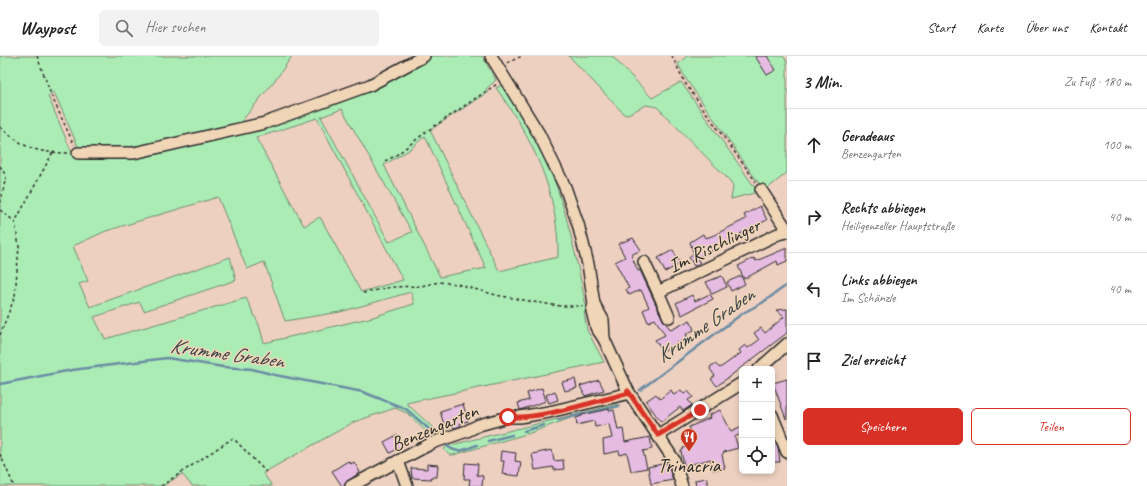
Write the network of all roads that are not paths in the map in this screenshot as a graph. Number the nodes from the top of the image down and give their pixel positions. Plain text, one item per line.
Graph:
1 (424, 56) edge
2 (491, 56) edge
3 (78, 154) road end
4 (761, 190) road end
5 (787, 231) edge
6 (644, 262) dead end
7 (658, 292) junction
8 (669, 317) dead end
9 (787, 344) edge
10 (762, 366) edge
11 (739, 385) edge
12 (628, 391) junction
13 (775, 422) edge
14 (658, 435) junction
15 (787, 452) edge
16 (398, 461) junction
17 (682, 485) edge
18 (351, 486) edge
19 (407, 486) edge
20 (671, 486) edge

1 - 3 street
2 - 12 street
4 - 5 street, Im Rischlinger
5 - 7 street, Im Rischlinger
6 - 7 street, Im Rischlinger
7 - 8 street, Im Rischlinger
9 - 10 street
11 - 14 street
12 - 14 street
12 - 16 street, Benzengarten
13 - 15 street
14 - 17 street
16 - 18 street, Benzengarten
16 - 19 street
17 - 20 street

